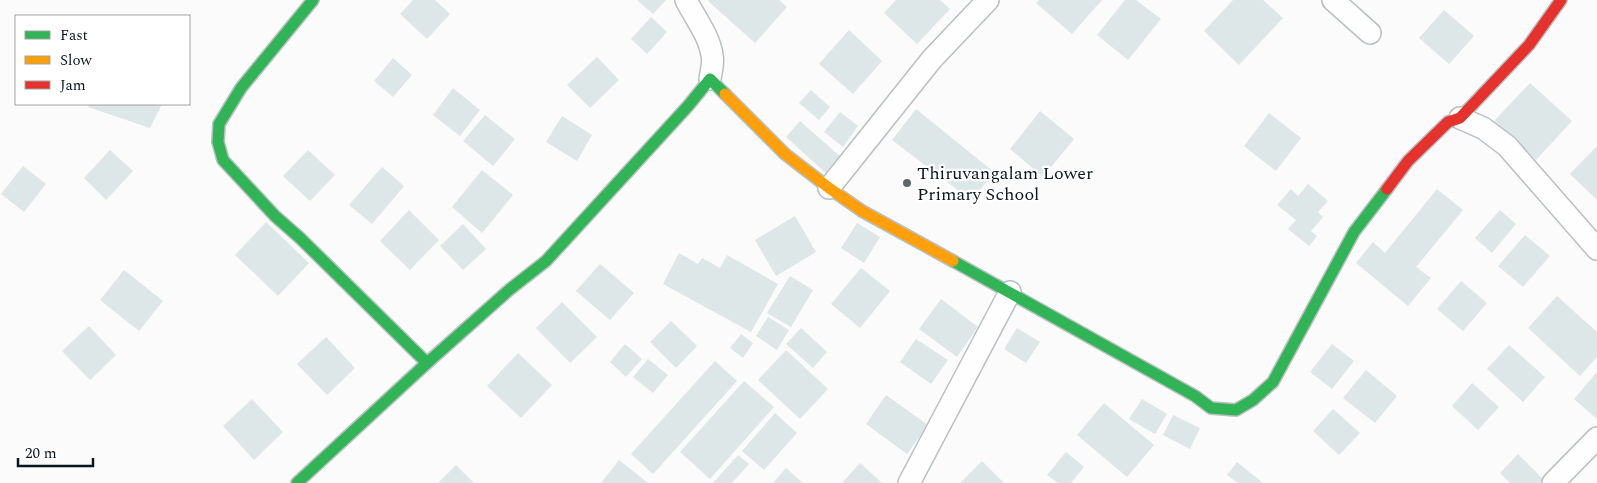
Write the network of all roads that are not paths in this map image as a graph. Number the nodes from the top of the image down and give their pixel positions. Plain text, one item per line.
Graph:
1 (313, 0) edge
2 (686, 0) edge
3 (988, 0) edge
4 (1332, 0) edge
5 (1561, 0) edge
6 (1370, 33) dead end
7 (710, 79) junction
8 (1460, 118) junction
9 (828, 188) junction
10 (1597, 249) edge
11 (1010, 292) junction
12 (427, 362) junction
13 (1597, 438) edge
14 (297, 483) edge
15 (909, 483) edge
16 (1553, 483) edge

1 - 12 street
2 - 7 street
3 - 9 street
4 - 6 street
5 - 8 street
7 - 9 street
7 - 12 street
8 - 10 street
8 - 11 street
9 - 11 street
11 - 15 street
12 - 14 street
13 - 16 street

